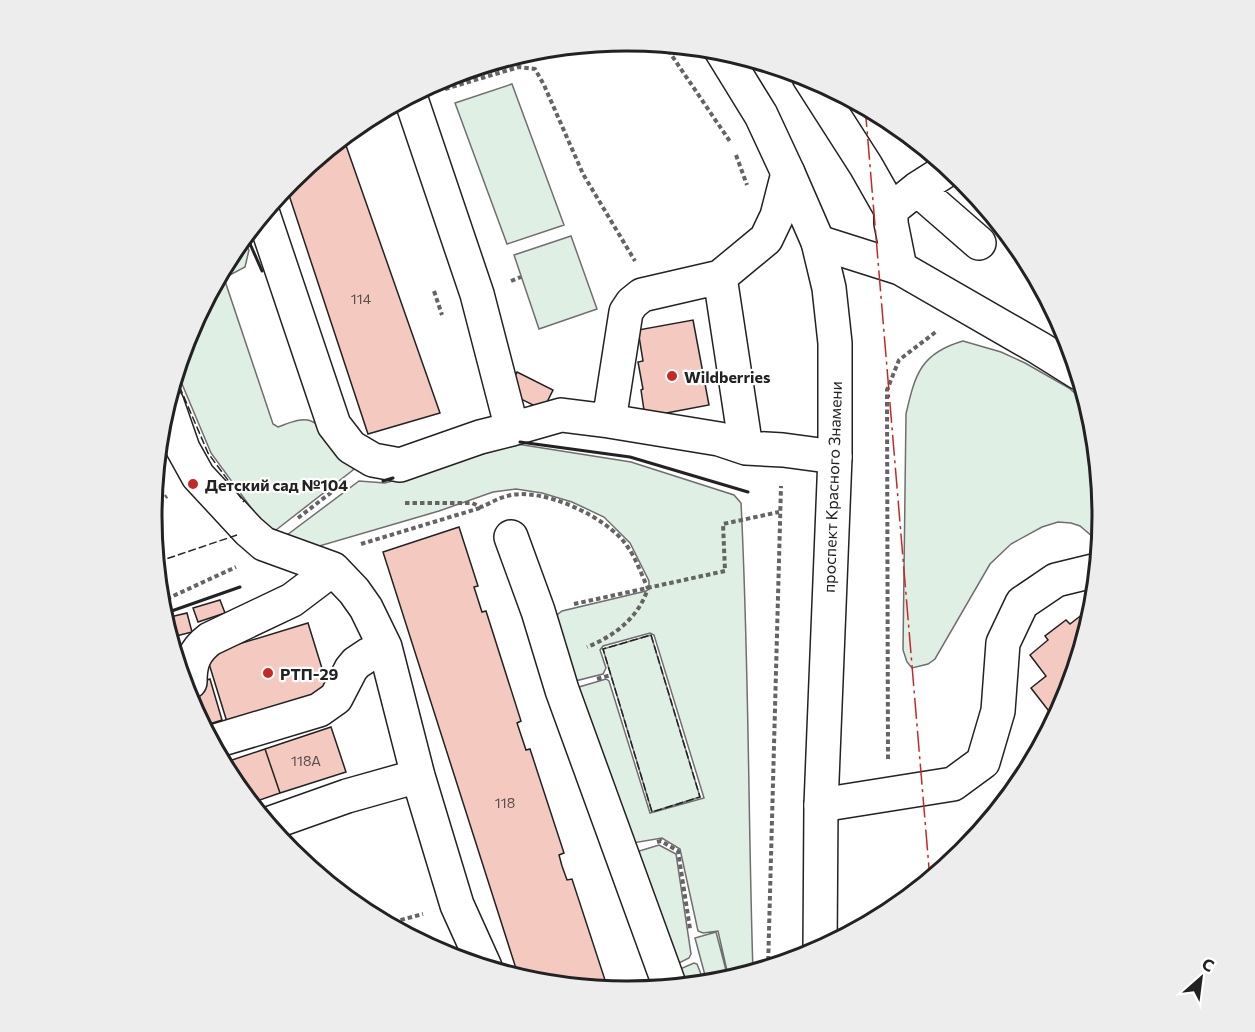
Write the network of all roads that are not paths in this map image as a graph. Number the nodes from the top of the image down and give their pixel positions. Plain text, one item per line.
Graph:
1 (729, 62) edge
2 (819, 92) edge
3 (412, 104) edge
4 (788, 173) junction
5 (942, 173) edge
6 (917, 189) junction
7 (891, 210) junction
8 (266, 224) edge
9 (818, 242) junction
10 (980, 243) dead end
11 (900, 268) junction
12 (720, 277) junction
13 (1053, 342) edge
14 (1063, 354) edge
15 (172, 419) edge
16 (609, 421) junction
17 (512, 429) junction
18 (746, 448) junction
19 (835, 457) junction
20 (511, 537) road end
21 (321, 564) junction
22 (1089, 572) edge
23 (385, 647) junction
24 (190, 672) edge
25 (220, 740) edge
26 (418, 776) junction
27 (821, 806) junction
28 (276, 821) edge
29 (820, 939) edge
30 (479, 956) edge
31 (667, 979) edge

1 - 4 main road, проспект Красного Знамени
2 - 7 main road
3 - 17 main road
4 - 9 main road, проспект Красного Знамени
4 - 12 main road
5 - 6 main road
6 - 7 main road
6 - 10 main road
7 - 11 main road
8 - 17 main road
9 - 11 main road
9 - 19 main road, проспект Красного Знамени
11 - 13 main road
12 - 16 main road
12 - 18 main road
13 - 14 main road
15 - 21 main road
16 - 17 main road
16 - 18 main road
18 - 19 main road
19 - 27 main road, проспект Красного Знамени
20 - 31 main road
21 - 23 main road
21 - 24 main road
22 - 27 main road
23 - 25 main road
23 - 26 main road
26 - 28 main road
26 - 30 main road
27 - 29 main road, проспект Красного Знамени

